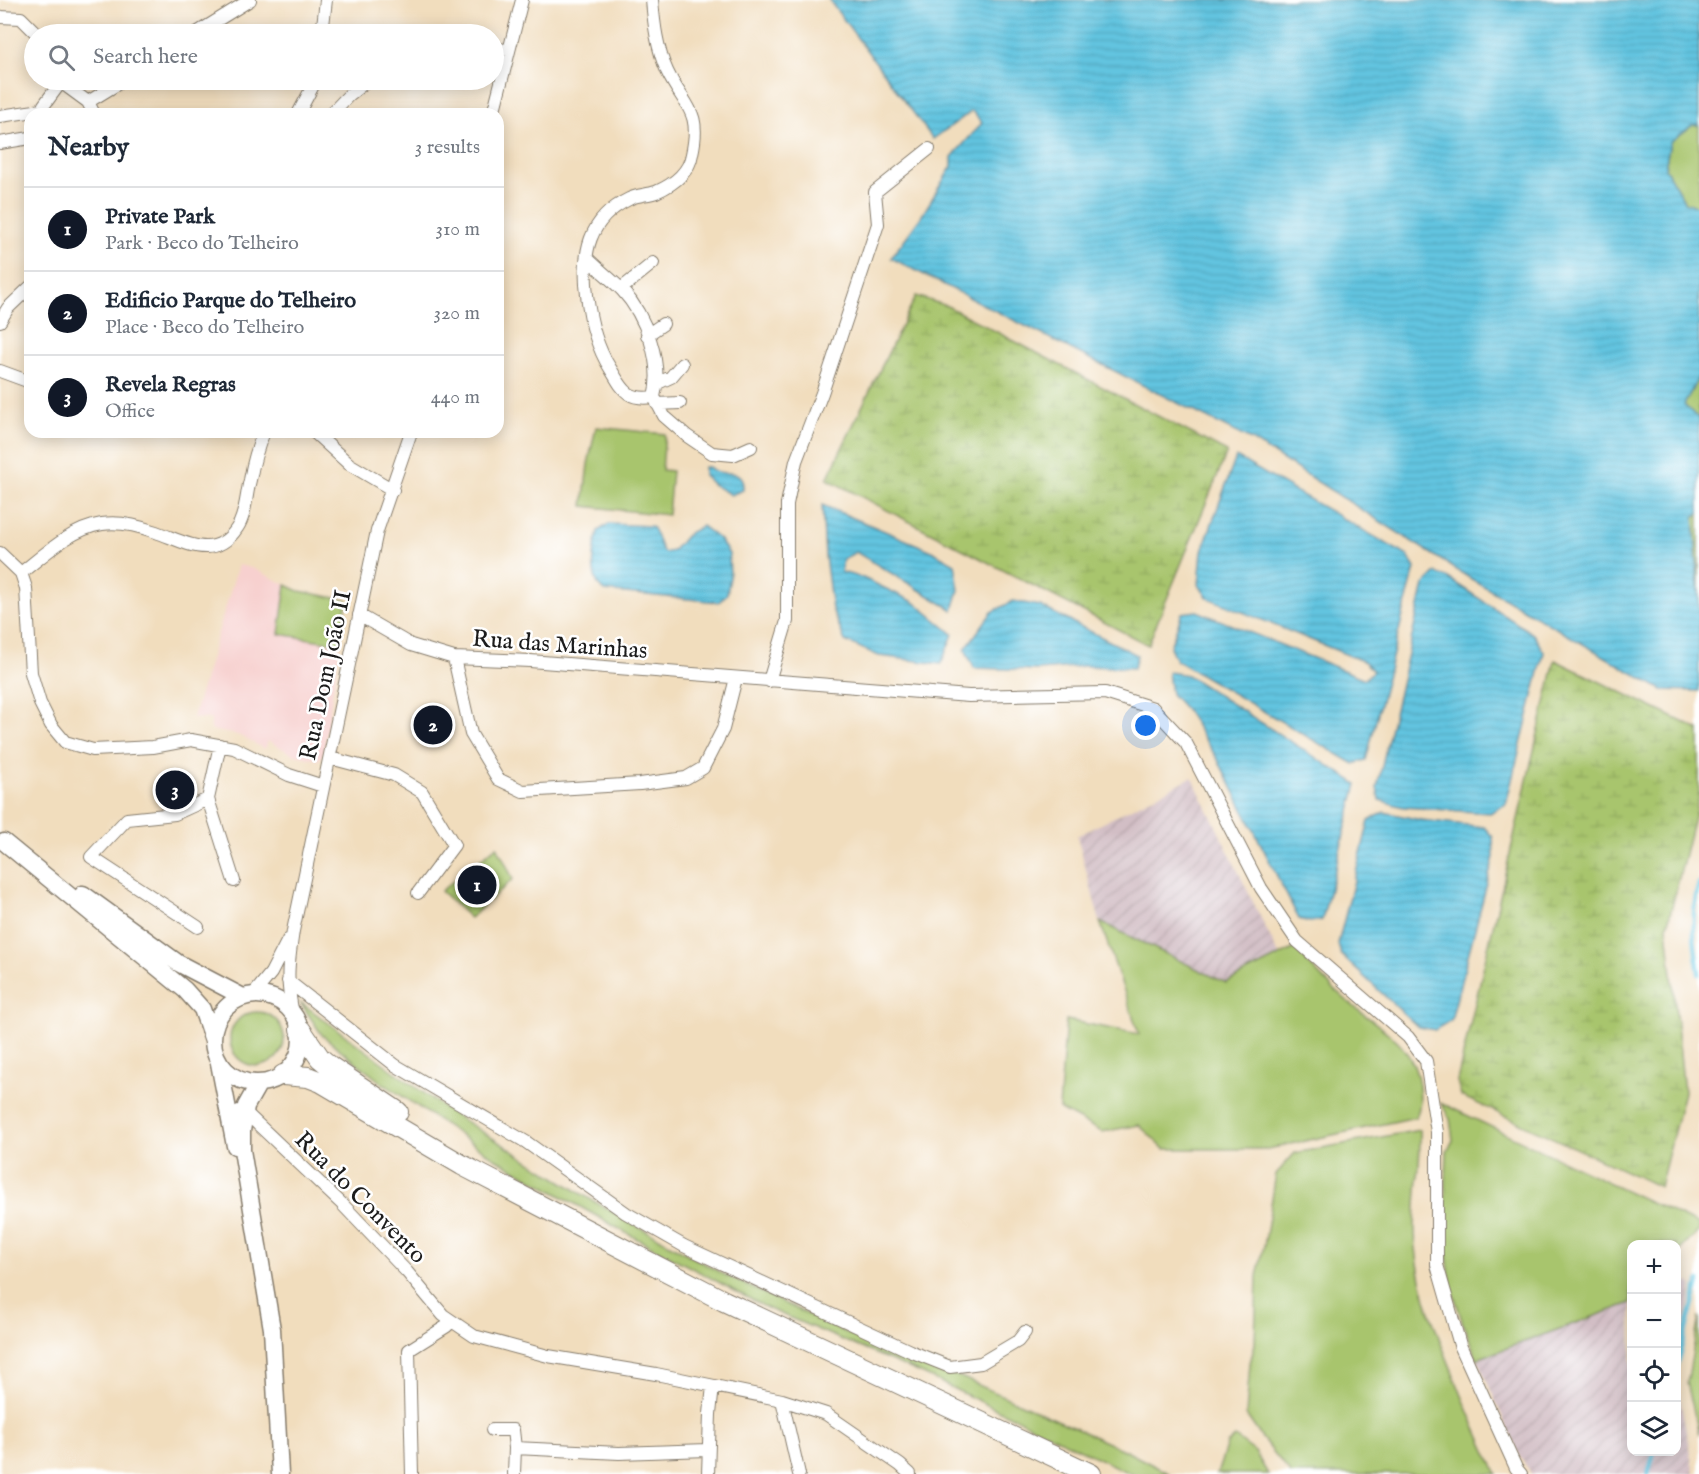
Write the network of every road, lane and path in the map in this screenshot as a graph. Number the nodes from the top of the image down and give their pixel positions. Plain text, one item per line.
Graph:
1 (250, 0) edge
2 (326, 0) edge
3 (522, 0) edge
4 (652, 0) edge
5 (0, 17) edge
6 (27, 24) edge
7 (211, 24) edge
8 (323, 24) edge
9 (504, 50) edge
10 (508, 50) junction
11 (504, 67) edge
12 (54, 90) edge
13 (72, 90) edge
14 (108, 90) edge
15 (311, 90) edge
16 (356, 90) edge
17 (499, 90) edge
18 (88, 102) junction
19 (43, 108) edge
20 (91, 108) edge
21 (301, 108) edge
22 (337, 108) edge
23 (494, 108) edge
24 (24, 114) edge
25 (0, 116) edge
26 (24, 139) edge
27 (0, 143) edge
28 (928, 149) dead end
29 (587, 258) junction
30 (653, 263) dead end
31 (621, 289) junction
32 (24, 293) edge
33 (0, 321) edge
34 (663, 324) dead end
35 (647, 334) junction
36 (682, 364) dead end
37 (0, 371) edge
38 (24, 380) edge
39 (658, 383) junction
40 (656, 401) junction
41 (680, 403) dead end
42 (261, 438) edge
43 (321, 438) edge
44 (409, 438) edge
45 (751, 447) dead end
46 (393, 490) junction
47 (0, 553) edge
48 (21, 573) junction
49 (359, 615) junction
50 (454, 658) junction
51 (736, 678) junction
52 (769, 681) junction
53 (220, 745) junction
54 (330, 758) junction
55 (323, 786) junction
56 (208, 799) junction
57 (2, 841) edge
58 (234, 881) dead end
59 (418, 893) dead end
60 (198, 927) dead end
61 (293, 931) junction
62 (288, 981) junction
63 (248, 996) junction
64 (297, 1022) junction
65 (213, 1041) junction
66 (218, 1059) junction
67 (282, 1075) junction
68 (259, 1083) junction
69 (229, 1108) junction
70 (245, 1112) junction
71 (250, 1206) junction
72 (563, 1216) junction
73 (445, 1320) junction
74 (1025, 1332) dead end
75 (712, 1386) junction
76 (782, 1400) junction
77 (492, 1430) dead end
78 (515, 1448) junction
79 (708, 1450) junction
80 (280, 1474) edge
81 (412, 1474) edge
82 (514, 1474) edge
83 (708, 1474) edge
84 (799, 1474) edge
85 (910, 1474) edge
86 (1091, 1474) edge
87 (1521, 1474) edge

1 - 7 street
2 - 8 street
3 - 10 street
4 - 29 street
5 - 6 street
9 - 10 street
10 - 11 street
12 - 19 street
13 - 18 street
14 - 18 street
15 - 21 street
16 - 22 street
17 - 23 street
18 - 20 street
24 - 25 street
26 - 27 street
28 - 52 street
29 - 31 street
29 - 40 street
30 - 31 street
31 - 35 street
32 - 33 street
34 - 35 street
35 - 39 street
36 - 39 street
37 - 38 street
39 - 40 street
40 - 41 street
40 - 45 street
42 - 48 street
43 - 46 street
44 - 46 street, Rua Dom João II
46 - 49 street, Rua Dom João II
47 - 48 street
48 - 53 street
49 - 50 street, Rua das Marinhas
49 - 54 street, Rua Dom João II
50 - 51 street, Rua das Marinhas
50 - 51 street
51 - 52 street, Rua das Marinhas
52 - 87 street, Rua das Marinhas
53 - 55 street
53 - 56 street
54 - 55 street, Rua Dom João II
54 - 59 street
55 - 61 street, Rua Dom João II
56 - 58 street
56 - 60 street
57 - 63 main road
57 - 65 main road
61 - 62 street
61 - 63 street
62 - 64 street
62 - 74 street
63 - 64 main road
63 - 65 main road
64 - 67 main road
64 - 72 main road
65 - 66 main road
66 - 68 main road
66 - 69 main road
67 - 68 main road
67 - 72 main road
68 - 70 main road
69 - 70 street
69 - 71 main road
70 - 71 main road
70 - 73 street, Rua do Convento
71 - 80 main road
72 - 86 main road
73 - 75 street, Rua do Convento
73 - 81 street
75 - 76 street, Rua do Convento
75 - 79 street
76 - 84 street
76 - 85 street, Rua do Convento
77 - 78 street
78 - 79 street
78 - 82 street
79 - 83 street

